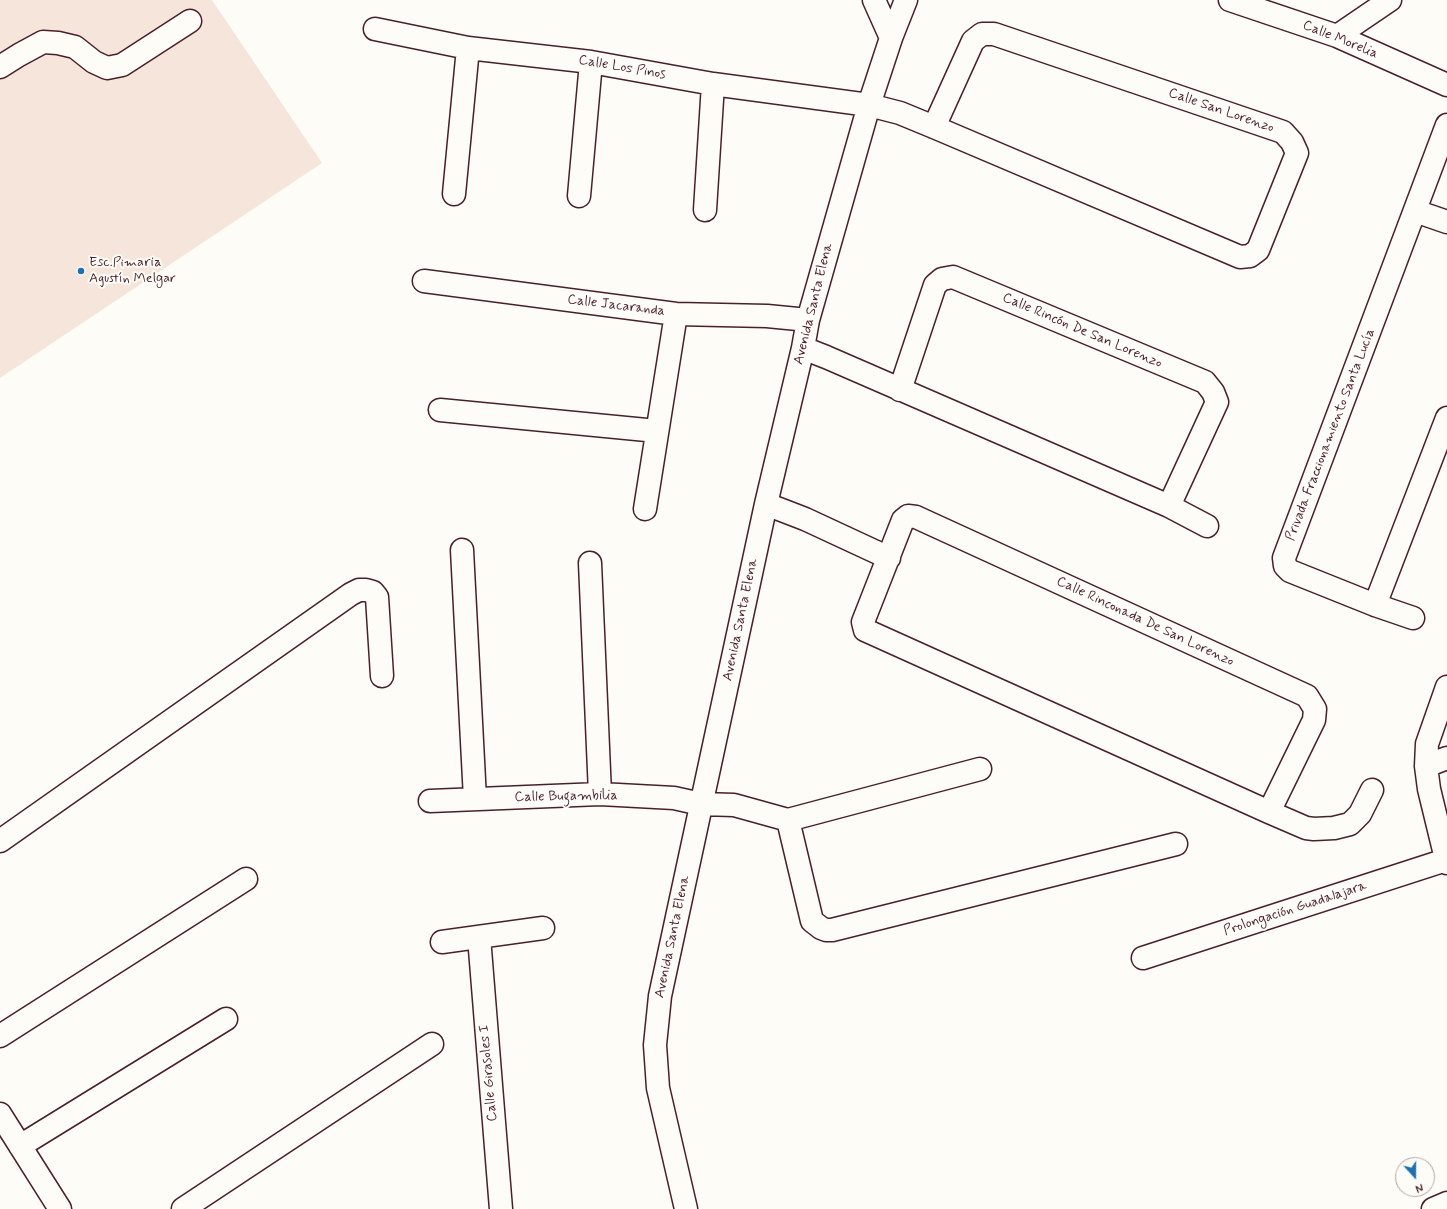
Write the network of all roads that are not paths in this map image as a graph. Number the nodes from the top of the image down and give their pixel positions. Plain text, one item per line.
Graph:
1 (874, 0) edge
2 (906, 0) edge
3 (1230, 0) edge
4 (1390, 0) edge
5 (190, 21) dead end
6 (375, 29) dead end
7 (1337, 36) junction
8 (891, 38) junction
9 (468, 48) junction
10 (592, 62) junction
11 (0, 67) edge
12 (713, 84) junction
13 (1447, 85) edge
14 (869, 105) junction
15 (1447, 125) edge
16 (934, 127) junction
17 (454, 194) dead end
18 (579, 196) dead end
19 (705, 210) dead end
20 (1415, 211) junction
21 (1447, 222) edge
22 (424, 281) dead end
23 (676, 314) junction
24 (808, 320) junction
25 (803, 348) junction
26 (900, 390) junction
27 (440, 410) dead end
28 (1447, 418) edge
29 (658, 431) junction
30 (766, 504) junction
31 (1169, 506) junction
32 (645, 508) dead end
33 (1207, 526) dead end
34 (462, 550) dead end
35 (889, 558) junction
36 (590, 563) dead end
37 (1375, 605) junction
38 (1413, 618) dead end
39 (382, 676) dead end
40 (1447, 687) edge
41 (1447, 758) edge
42 (1426, 766) junction
43 (980, 769) dead end
44 (1372, 790) dead end
45 (600, 794) junction
46 (475, 800) junction
47 (430, 801) dead end
48 (701, 804) junction
49 (1269, 812) junction
50 (788, 820) junction
51 (0, 841) edge
52 (1176, 844) dead end
53 (1446, 862) edge
54 (246, 879) dead end
55 (543, 928) dead end
56 (478, 937) junction
57 (442, 942) dead end
58 (1143, 958) dead end
59 (226, 1019) dead end
60 (0, 1036) edge
61 (432, 1044) dead end
62 (0, 1114) edge
63 (20, 1146) junction
64 (1447, 1203) edge
65 (60, 1209) edge
66 (183, 1209) edge
67 (501, 1209) edge
68 (686, 1209) edge
69 (1433, 1209) edge

1 - 8 street
2 - 8 street, Avenida Santa Elena
3 - 7 street, Calle Morelia
4 - 7 street
5 - 11 street
6 - 9 street, Calle Los Pinos
7 - 13 street, Calle Morelia
8 - 14 street, Avenida Santa Elena
9 - 10 street, Calle Los Pinos
9 - 17 street
10 - 12 street, Calle Los Pinos
10 - 18 street
12 - 14 street, Calle Los Pinos
12 - 19 street
14 - 16 street, Calle San Lorenzo
14 - 24 street, Avenida Santa Elena
15 - 20 street, Privada Fraccionamiento Santa Lucía
16 - 16 street, Calle San Lorenzo
20 - 21 street
20 - 37 street, Privada Fraccionamiento Santa Lucía
22 - 23 street, Calle Jacaranda
23 - 24 street, Calle Jacaranda
23 - 29 street
24 - 25 street, Avenida Santa Elena
25 - 26 street
25 - 30 street, Avenida Santa Elena
26 - 31 street
26 - 31 street, Calle Rincón De San Lorenzo
27 - 29 street
28 - 37 street
29 - 32 street
30 - 35 street
30 - 48 street, Avenida Santa Elena
31 - 33 street
34 - 46 street
35 - 49 street, Calle Rinconada De San Lorenzo
35 - 49 street, Calle Rinconada De San Lorenzo
36 - 45 street
37 - 38 street, Privada Fraccionamiento Santa Lucía
39 - 51 street
40 - 42 street
41 - 42 street
42 - 53 street
43 - 50 street
44 - 49 street, Calle Rinconada De San Lorenzo
45 - 46 street, Calle Bugambilia
45 - 48 street, Calle Bugambilia
46 - 47 street, Calle Bugambilia
48 - 50 street, Calle Bugambilia
48 - 68 street, Avenida Santa Elena
50 - 52 street
53 - 58 street, Prolongación Guadalajara
54 - 60 street
55 - 56 street
56 - 57 street
56 - 67 street, Calle Girasoles I
59 - 63 street
61 - 66 street
62 - 63 street
63 - 65 street
64 - 69 street

